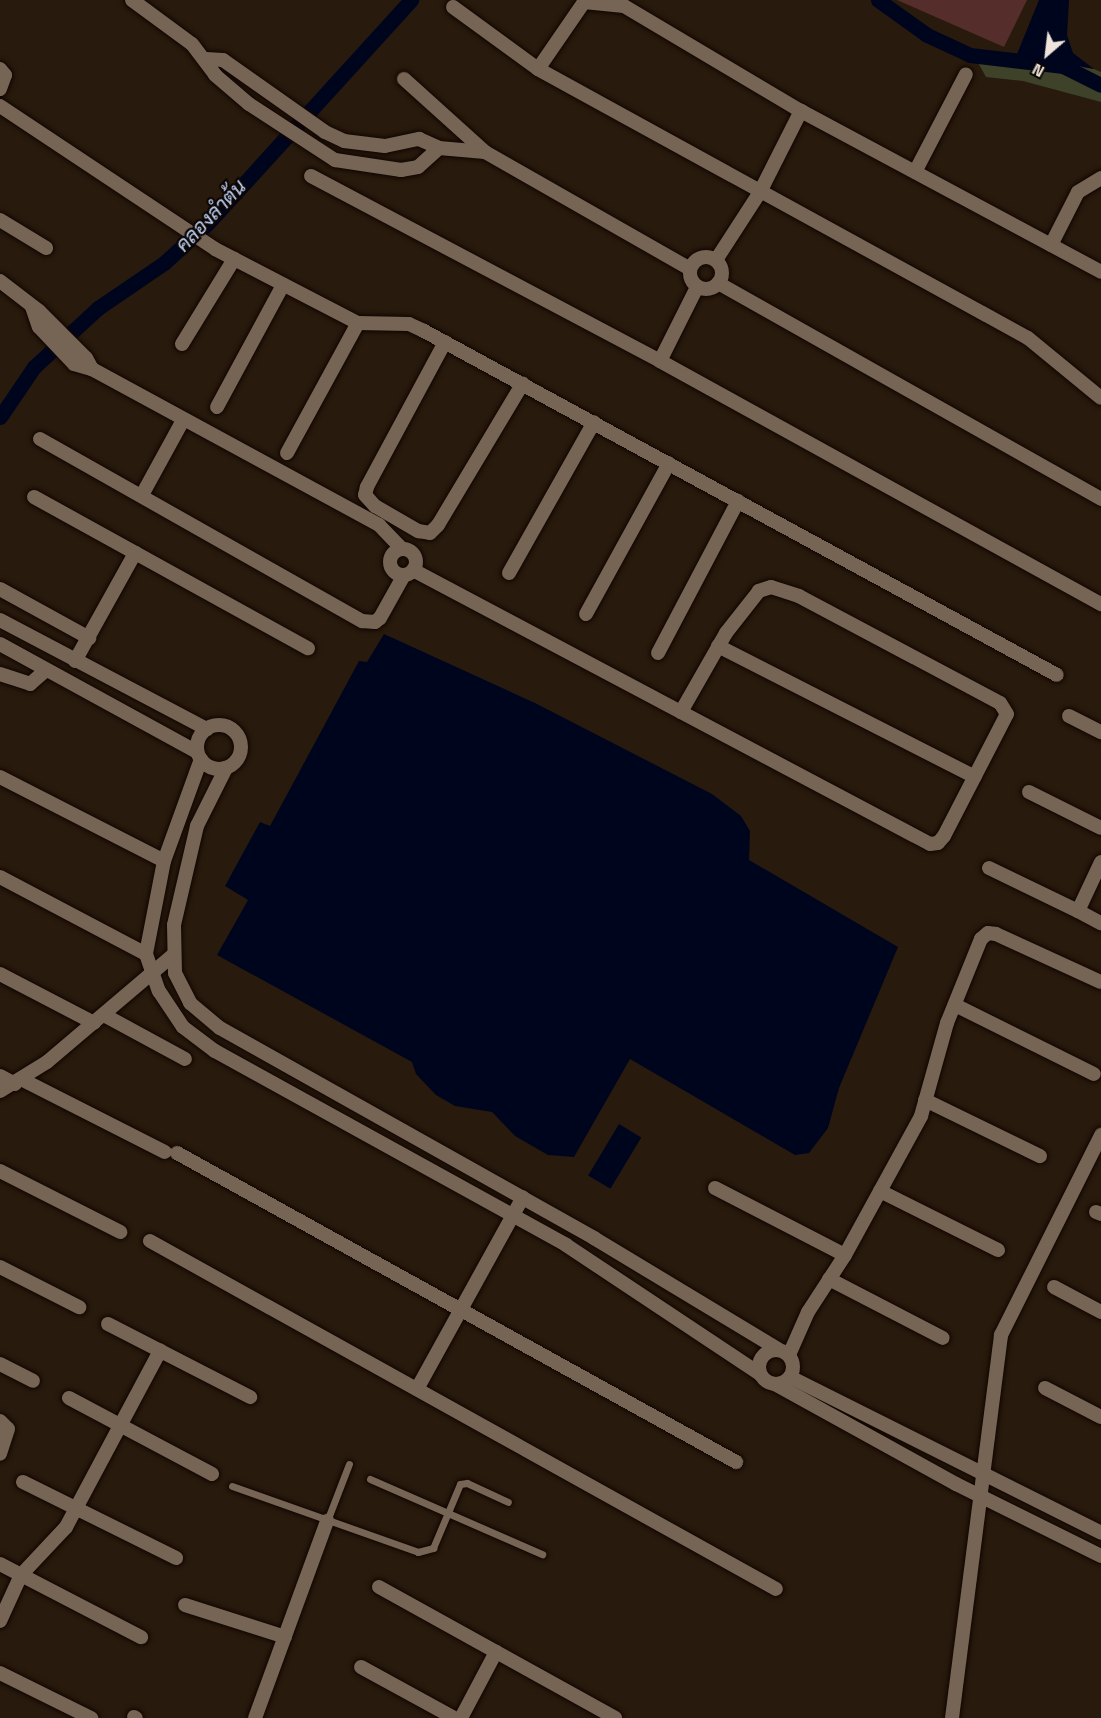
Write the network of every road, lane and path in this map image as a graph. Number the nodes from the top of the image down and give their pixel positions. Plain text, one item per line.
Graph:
1 (132, 0) edge
2 (582, 1) edge
3 (453, 7) dead end
4 (206, 59) junction
5 (0, 69) edge
6 (538, 69) junction
7 (966, 75) dead end
8 (404, 79) dead end
9 (261, 87) junction
10 (0, 89) edge
11 (249, 104) junction
12 (0, 106) edge
13 (801, 111) junction
14 (362, 145) junction
15 (439, 148) junction
16 (485, 152) junction
17 (360, 166) junction
18 (915, 172) junction
19 (311, 176) dead end
20 (1101, 178) edge
21 (760, 192) junction
22 (0, 220) edge
23 (1051, 245) junction
24 (46, 248) dead end
25 (234, 259) junction
26 (716, 260) junction
27 (690, 269) junction
28 (1101, 272) edge
29 (0, 281) edge
30 (718, 283) junction
31 (283, 285) junction
32 (698, 287) junction
33 (358, 323) junction
34 (445, 342) junction
35 (182, 344) dead end
36 (660, 361) junction
37 (523, 383) junction
38 (1101, 398) edge
39 (217, 407) dead end
40 (183, 420) junction
41 (594, 422) junction
42 (40, 439) dead end
43 (286, 453) dead end
44 (669, 463) junction
45 (142, 495) junction
46 (34, 497) dead end
47 (1101, 499) edge
48 (738, 501) junction
49 (401, 548) junction
50 (135, 553) junction
51 (409, 573) junction
52 (509, 573) dead end
53 (0, 589) edge
54 (1101, 604) edge
55 (586, 614) dead end
56 (0, 621) edge
57 (88, 638) junction
58 (0, 644) edge
59 (718, 646) junction
60 (308, 648) dead end
61 (658, 653) dead end
62 (75, 661) junction
63 (46, 670) junction
64 (0, 674) edge
65 (1057, 675) dead end
66 (681, 712) junction
67 (1069, 716) dead end
68 (207, 729) junction
69 (1101, 732) edge
70 (199, 755) junction
71 (226, 768) junction
72 (0, 777) edge
73 (975, 777) junction
74 (1029, 792) dead end
75 (1101, 828) edge
76 (164, 861) junction
77 (1101, 862) edge
78 (989, 868) dead end
79 (0, 877) edge
80 (1078, 911) junction
81 (1101, 923) edge
82 (146, 954) junction
83 (172, 956) junction
84 (151, 973) junction
85 (0, 974) edge
86 (1101, 982) edge
87 (954, 1005) junction
88 (99, 1019) junction
89 (185, 1059) dead end
90 (1094, 1074) dead end
91 (0, 1076) edge
92 (19, 1082) junction
93 (0, 1091) edge
94 (925, 1100) junction
95 (353, 1102) junction
96 (342, 1120) junction
97 (1101, 1135) edge
98 (1040, 1156) dead end
99 (0, 1171) edge
100 (715, 1188) dead end
101 (880, 1191) junction
102 (523, 1197) junction
103 (514, 1215) junction
104 (120, 1232) dead end
105 (150, 1241) dead end
106 (998, 1250) dead end
107 (845, 1255) junction
108 (0, 1267) edge
109 (829, 1279) junction
110 (1054, 1287) dead end
111 (79, 1307) dead end
112 (462, 1311) junction
113 (1101, 1312) edge
114 (108, 1324) dead end
115 (943, 1338) dead end
116 (160, 1351) junction
117 (783, 1352) junction
118 (0, 1364) edge
119 (760, 1374) junction
120 (790, 1377) junction
121 (33, 1381) dead end
122 (775, 1384) junction
123 (417, 1389) junction
124 (1045, 1389) dead end
125 (250, 1397) dead end
126 (69, 1398) dead end
127 (1101, 1417) edge
128 (0, 1421) edge
129 (120, 1426) junction
130 (0, 1454) edge
131 (736, 1462) dead end
132 (349, 1464) dead end
133 (212, 1474) dead end
134 (982, 1474) junction
135 (370, 1479) dead end
136 (23, 1482) dead end
137 (232, 1486) dead end
138 (980, 1496) junction
139 (508, 1502) dead end
140 (76, 1508) junction
141 (447, 1513) junction
142 (327, 1521) junction
143 (1101, 1533) edge
144 (542, 1554) dead end
145 (1101, 1556) edge
146 (176, 1558) dead end
147 (0, 1564) edge
148 (21, 1575) junction
149 (379, 1587) dead end
150 (776, 1589) dead end
151 (185, 1605) dead end
152 (0, 1621) edge
153 (141, 1637) dead end
154 (285, 1637) junction
155 (496, 1652) junction
156 (361, 1666) dead end
157 (0, 1673) edge
158 (91, 1718) edge
159 (255, 1718) edge
160 (454, 1718) edge
161 (460, 1718) edge
162 (615, 1718) edge
163 (952, 1718) edge

1 - 4 street
2 - 6 street
2 - 13 street
3 - 6 street
4 - 9 street
4 - 11 street
5 - 10 street
6 - 21 street
7 - 18 street
8 - 16 street
9 - 11 street
9 - 14 street
11 - 17 street
12 - 25 street
13 - 18 street
13 - 21 street
14 - 15 street
14 - 17 street
15 - 16 street
15 - 17 street
16 - 27 street
18 - 23 street
19 - 36 street
20 - 23 street
21 - 26 street
21 - 38 street
22 - 24 street
23 - 28 street
25 - 31 street
25 - 35 street
26 - 27 street
26 - 30 street
27 - 32 street
29 - 40 street
30 - 32 street
30 - 47 street
31 - 33 street
31 - 39 street
32 - 36 street
33 - 34 street
33 - 43 street
34 - 37 street
34 - 37 street
36 - 54 street
37 - 41 street
40 - 45 street
40 - 49 street
41 - 44 street
41 - 52 street
42 - 45 street
44 - 48 street
44 - 55 street
45 - 51 street
46 - 50 street
48 - 61 street
48 - 65 street
49 - 51 street
49 - 51 street
50 - 57 street
50 - 60 street
51 - 66 street
53 - 57 street
56 - 62 street
57 - 62 street
58 - 63 street
59 - 66 street
59 - 73 street
59 - 73 street
62 - 68 street
63 - 64 street
63 - 70 street
66 - 73 street
67 - 69 street
68 - 70 street
68 - 71 street
70 - 71 street
70 - 76 street
71 - 83 street
72 - 76 street
74 - 75 street
76 - 82 street
77 - 80 street
78 - 80 street
79 - 82 street
80 - 81 street
82 - 84 street
83 - 84 street
83 - 95 street
84 - 88 street
84 - 96 street
85 - 88 street
86 - 87 street
87 - 90 street
87 - 94 street
88 - 89 street
88 - 92 street
91 - 92 street
92 - 93 street
92 - 112 street
94 - 98 street
94 - 101 street
95 - 96 street
95 - 102 street
96 - 103 street
97 - 134 street
99 - 104 street
100 - 107 street
101 - 106 street
101 - 107 street
102 - 103 street
102 - 117 street
103 - 112 street
103 - 119 street
105 - 123 street
107 - 109 street
108 - 111 street
109 - 115 street
109 - 117 street
110 - 113 street
112 - 123 street
112 - 131 street
114 - 116 street
116 - 125 street
116 - 129 street
117 - 119 street
117 - 120 street
118 - 121 street
119 - 122 street
120 - 122 street
120 - 134 street
122 - 138 street
123 - 150 street
124 - 127 street
126 - 129 street
128 - 130 street
129 - 133 street
129 - 140 street
132 - 142 lane
134 - 138 street
134 - 143 street
135 - 141 lane
136 - 140 street
137 - 142 lane
138 - 145 street
138 - 163 street
139 - 141 lane
140 - 146 street
140 - 148 street
141 - 142 lane
141 - 144 lane
142 - 154 street
147 - 148 street
148 - 152 street
148 - 153 street
149 - 155 street
151 - 154 street
154 - 159 street
155 - 161 street
155 - 162 street
156 - 160 street
157 - 158 street

